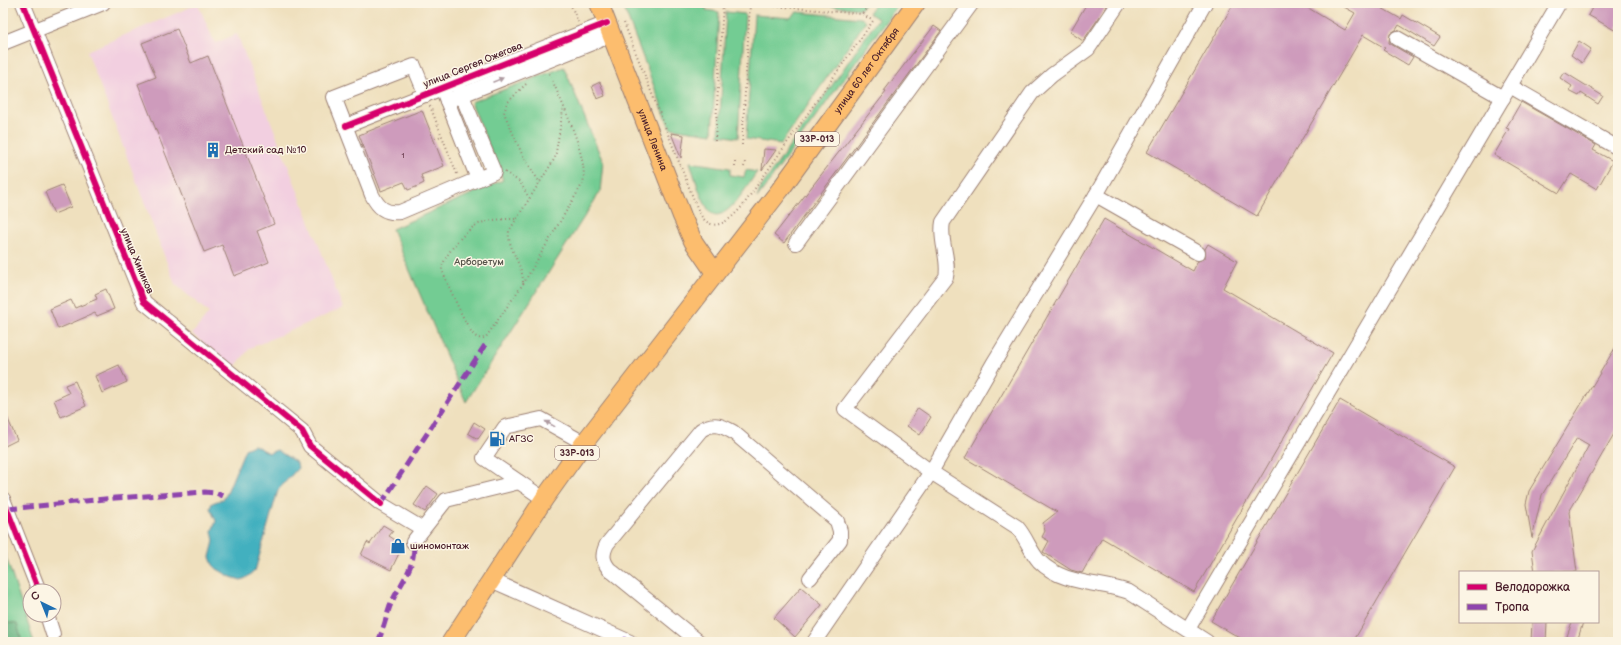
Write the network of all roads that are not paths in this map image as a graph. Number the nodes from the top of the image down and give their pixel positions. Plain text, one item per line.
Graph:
1 (23, 3) edge
2 (103, 3) edge
3 (599, 3) edge
4 (916, 3) edge
5 (972, 3) edge
6 (1119, 3) edge
7 (1205, 3) edge
8 (1559, 3) edge
9 (614, 25) junction
10 (34, 31) junction
11 (1397, 38) dead end
12 (3, 43) edge
13 (459, 88) junction
14 (1506, 92) junction
15 (426, 94) junction
16 (445, 94) junction
17 (346, 126) junction
18 (1618, 148) edge
19 (478, 178) junction
20 (1096, 195) junction
21 (796, 242) dead end
22 (1198, 253) dead end
23 (715, 273) junction
24 (584, 443) junction
25 (931, 472) junction
26 (519, 482) junction
27 (3, 499) edge
28 (544, 499) junction
29 (423, 529) junction
30 (413, 542) dead end
31 (810, 578) dead end
32 (491, 580) junction
33 (36, 583) edge
34 (49, 623) edge
35 (1188, 629) junction
36 (52, 634) dead end
37 (451, 642) edge
38 (630, 642) edge
39 (699, 642) edge
40 (814, 642) edge
41 (1207, 642) edge

1 - 10 street, улица Химиков
2 - 10 street
3 - 9 main road, улица Ленина
4 - 23 main road, улица 60 лет Октября / 33Р-013
5 - 21 street
6 - 25 street
7 - 20 street
8 - 14 street
9 - 13 street, улица Сергея Ожегова
13 -> 9 street, улица Сергея Ожегова
9 - 23 main road, улица Ленина
10 - 12 street
10 - 29 street, улица Химиков
11 - 14 street
13 - 16 street, улица Сергея Ожегова
13 - 19 street
14 - 18 street
14 - 35 street
15 - 16 street, улица Сергея Ожегова
15 - 17 street, улица Сергея Ожегова
15 - 17 street
16 - 19 street
17 - 19 street
20 - 22 street
20 - 25 street
23 - 24 main road, 33Р-013
24 -> 26 street
24 - 28 main road, 33Р-013
25 - 35 street
25 - 40 street
26 - 28 street
26 - 29 street
27 - 33 street
28 - 32 main road, 33Р-013
29 - 30 street
31 - 39 street
32 - 37 main road, 33Р-013
32 - 38 street
34 - 36 street
35 - 41 street

